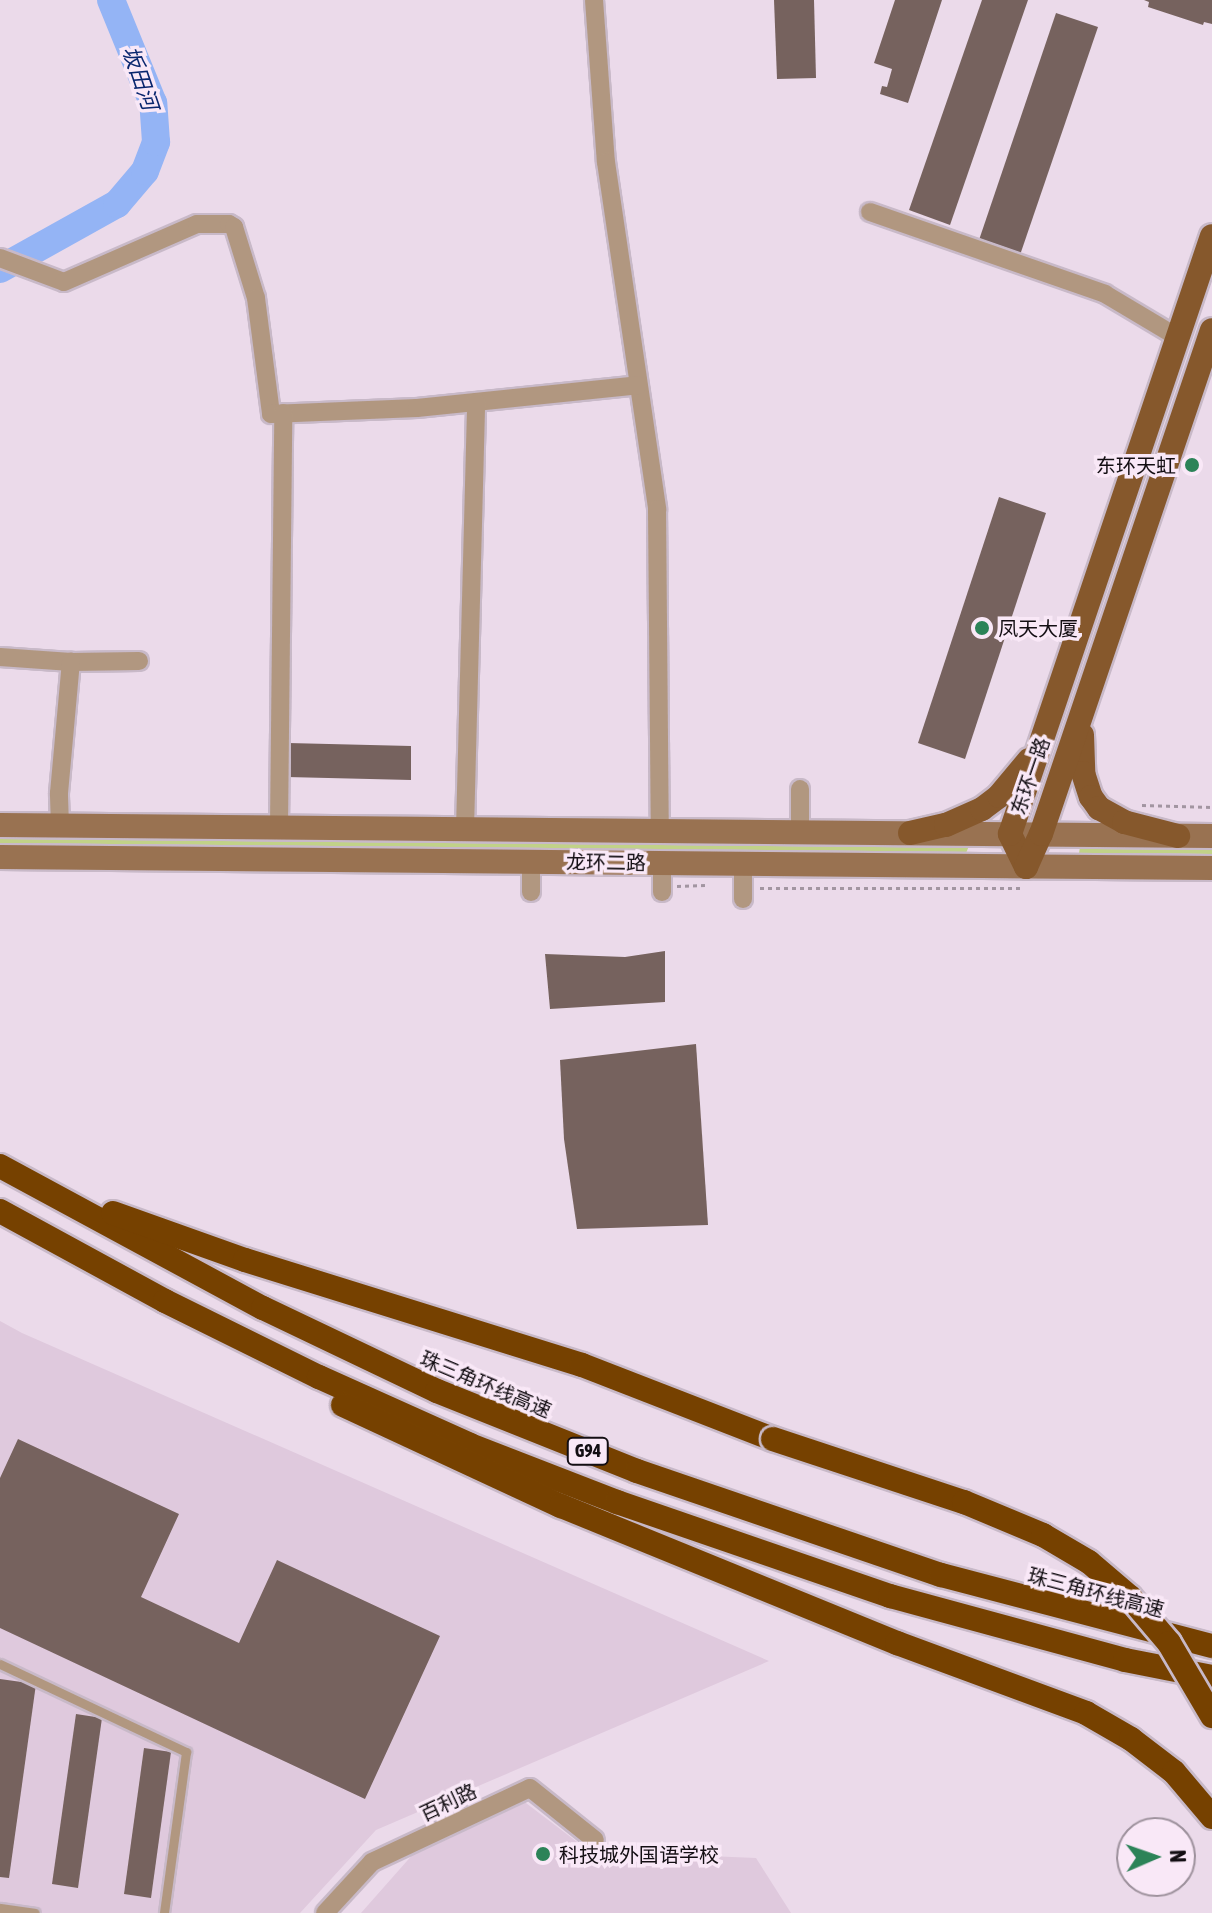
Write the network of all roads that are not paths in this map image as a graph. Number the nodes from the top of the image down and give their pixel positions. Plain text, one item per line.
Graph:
1 (594, 0) edge
2 (870, 212) dead end
3 (1212, 236) edge
4 (0, 258) edge
5 (1212, 330) edge
6 (1177, 337) junction
7 (638, 385) junction
8 (476, 402) junction
9 (283, 413) junction
10 (0, 657) edge
11 (139, 661) dead end
12 (71, 662) junction
13 (1086, 702) junction
14 (1043, 738) junction
15 (800, 789) dead end
16 (0, 825) edge
17 (60, 825) junction
18 (279, 826) junction
19 (465, 829) junction
20 (660, 830) junction
21 (800, 832) junction
22 (910, 833) junction
23 (1010, 834) junction
24 (1041, 834) junction
25 (1178, 836) junction
26 (1212, 836) edge
27 (0, 857) edge
28 (531, 861) junction
29 (662, 863) junction
30 (743, 863) junction
31 (1212, 868) edge
32 (1029, 877) junction
33 (666, 889) road end
34 (531, 892) dead end
35 (750, 893) road end
36 (0, 1166) edge
37 (36, 1185) junction
38 (0, 1211) edge
39 (165, 1301) junction
40 (1212, 1646) edge
41 (0, 1664) edge
42 (1212, 1677) edge
43 (1212, 1716) edge
44 (1212, 1817) edge
45 (595, 1840) dead end
46 (0, 1908) edge
47 (35, 1913) edge
48 (164, 1913) edge
49 (325, 1913) edge

1 - 7 street
2 - 6 street
3 - 6 main road, 东环一路
4 - 9 street
5 - 13 main road, 东环一路
6 - 14 main road, 东环一路
7 - 8 street
7 - 20 street
8 - 9 street
8 - 19 street
9 - 18 street
10 - 12 street
11 - 12 street
12 - 17 street
13 - 24 main road, 东环一路
13 - 25 main road
14 - 22 main road
14 - 23 main road, 东环一路
15 - 21 street
16 - 17 main road, 龙环二路
17 - 18 main road, 龙环二路
18 - 19 main road, 龙环二路
19 - 20 main road, 龙环二路
20 - 21 main road, 龙环二路
21 - 22 main road, 龙环二路
22 - 23 main road, 龙环二路
23 - 24 main road, 龙环二路
23 - 32 main road, 东环一路
24 - 25 main road, 龙环二路
24 - 32 main road, 东环一路
25 - 26 main road, 龙环二路
27 - 28 main road, 龙环二路
28 - 29 main road, 龙环二路
28 - 34 street
29 - 30 main road, 龙环二路
29 - 33 street
30 - 32 main road, 龙环二路
30 - 35 street
31 - 32 main road, 龙环二路
36 - 37 highway, 珠三角环线高速 / G94
37 - 40 highway, 珠三角环线高速 / G94
37 - 43 highway, bridge
38 - 39 highway, G94
39 - 42 highway, G94
39 - 44 highway
41 - 48 lane
45 - 49 street, 百利路
46 - 47 lane

